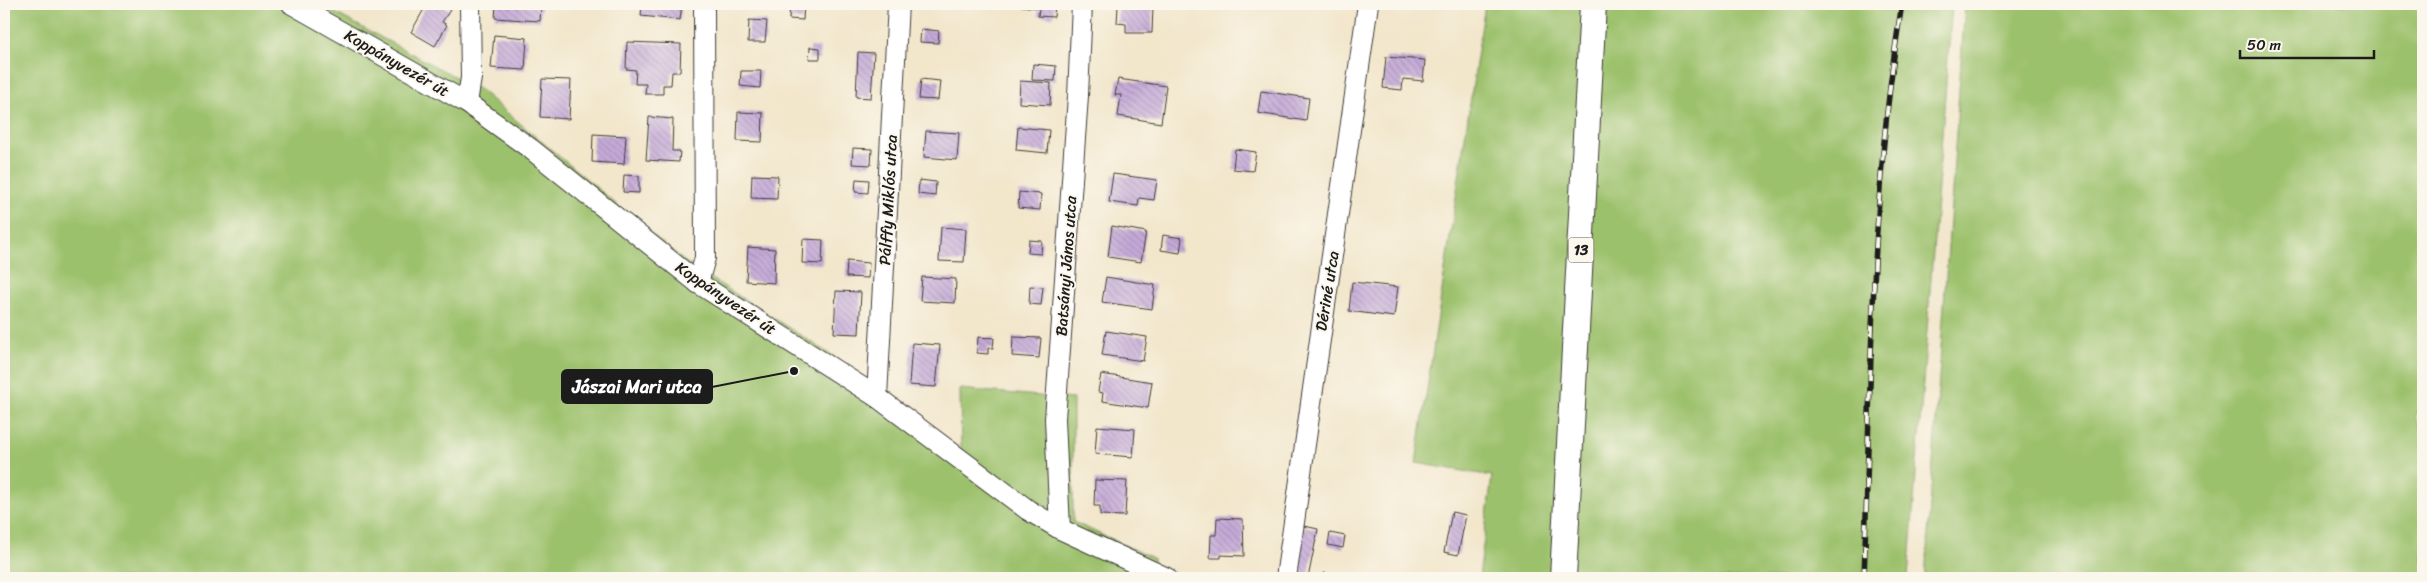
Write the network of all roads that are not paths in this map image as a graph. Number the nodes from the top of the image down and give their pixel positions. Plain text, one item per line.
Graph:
1 (292, 4) edge
2 (470, 4) edge
3 (704, 4) edge
4 (898, 4) edge
5 (1082, 4) edge
6 (1368, 4) edge
7 (1593, 4) edge
8 (467, 103) junction
9 (698, 283) junction
10 (877, 397) junction
11 (1060, 529) junction
12 (1167, 578) edge
13 (1286, 578) edge
14 (1563, 578) edge

1 - 8 street, Koppányvezér út
2 - 8 street
3 - 9 street
4 - 10 street, Pálffy Miklós utca
5 - 11 street, Batsányi János utca
6 - 13 street, Dériné utca
7 - 14 main road, 13
8 - 9 street, Koppányvezér út
9 - 10 street, Koppányvezér út
10 - 11 street, Koppányvezér út
11 - 12 street, Koppányvezér út

